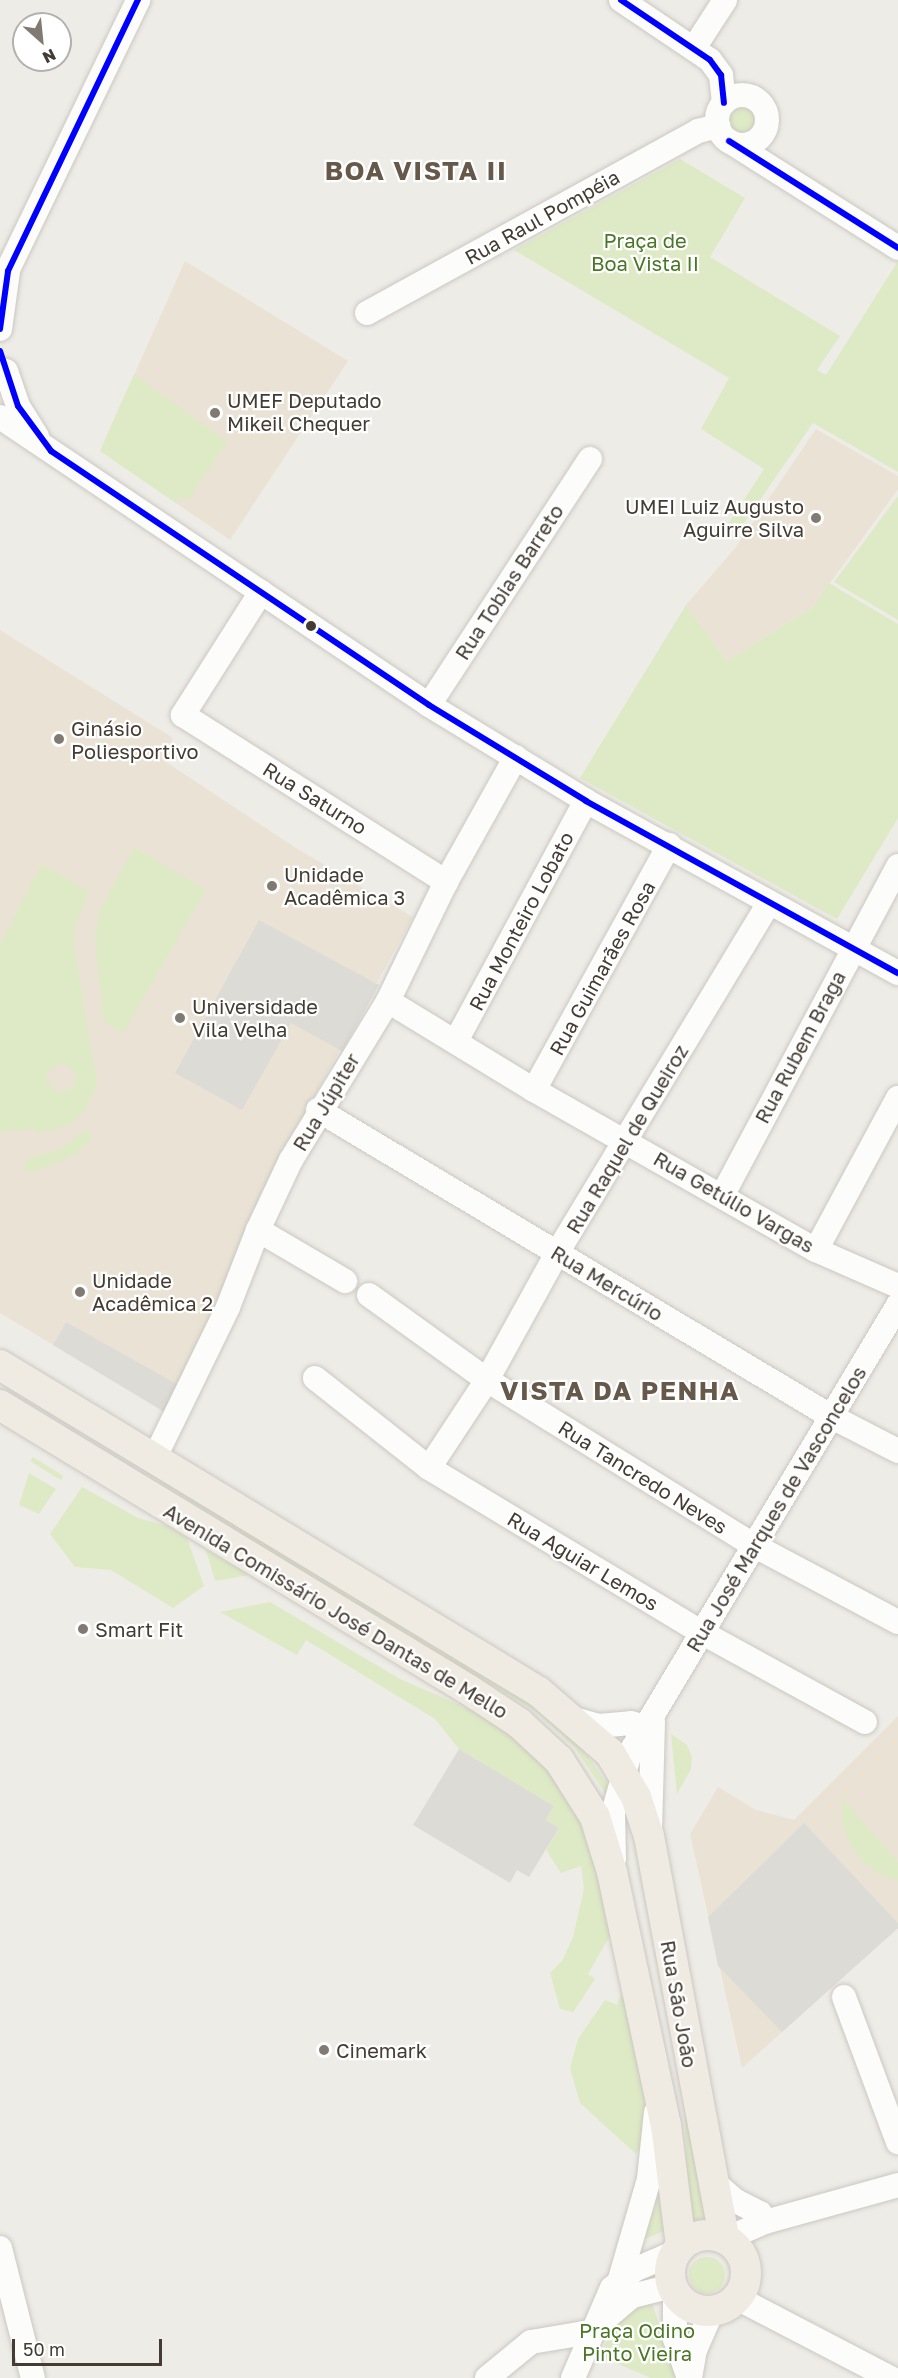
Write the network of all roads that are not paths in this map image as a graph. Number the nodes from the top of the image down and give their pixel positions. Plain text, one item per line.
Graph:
1 (138, 0) edge
2 (621, 0) edge
3 (725, 0) edge
4 (699, 51) junction
5 (763, 110) junction
6 (724, 123) junction
7 (799, 187) junction
8 (898, 248) edge
9 (4, 279) edge
10 (367, 313) dead end
11 (0, 329) edge
12 (2, 369) edge
13 (0, 417) edge
14 (51, 451) junction
15 (590, 459) dead end
16 (261, 592) junction
17 (429, 705) junction
18 (516, 757) junction
19 (586, 801) junction
20 (669, 845) junction
21 (898, 866) edge
22 (446, 882) junction
23 (769, 903) junction
24 (851, 949) junction
25 (898, 973) edge
26 (388, 1001) junction
27 (456, 1041) junction
28 (534, 1090) junction
29 (898, 1098) edge
30 (318, 1110) junction
31 (627, 1141) junction
32 (722, 1196) junction
33 (258, 1230) junction
34 (816, 1250) junction
35 (557, 1253) junction
36 (345, 1281) dead end
37 (898, 1286) edge
38 (369, 1295) dead end
39 (898, 1305) edge
40 (0, 1365) edge
41 (315, 1378) dead end
42 (487, 1380) junction
43 (0, 1405) edge
44 (832, 1417) junction
45 (898, 1451) edge
46 (155, 1457) junction
47 (429, 1468) junction
48 (754, 1546) junction
49 (898, 1622) edge
50 (701, 1632) junction
51 (574, 1719) junction
52 (650, 1720) junction
53 (865, 1722) dead end
54 (625, 1774) junction
55 (649, 1836) junction
56 (612, 1872) junction
57 (844, 1997) dead end
58 (657, 2088) junction
59 (898, 2142) edge
60 (715, 2183) junction
61 (898, 2186) edge
62 (765, 2222) junction
63 (725, 2239) junction
64 (0, 2248) edge
65 (679, 2249) junction
66 (620, 2279) junction
67 (674, 2290) junction
68 (724, 2304) junction
69 (591, 2332) junction
70 (33, 2378) edge
71 (487, 2378) edge
72 (573, 2378) edge
73 (690, 2378) edge
74 (891, 2378) edge

1 - 9 street
2 - 4 street
3 - 4 street
4 - 5 street
4 - 6 street
5 - 6 street
5 - 6 street
5 - 7 street
6 - 7 street
6 - 10 street, Rua Raul Pompéia
7 - 8 street
9 - 11 street
12 - 14 street
13 - 14 street
14 - 16 street
15 - 17 street, Rua Tobias Barreto
16 - 17 street
16 - 22 street, Rua Saturno
17 - 18 street
18 - 19 street
18 - 22 street, Rua Júpiter
19 - 20 street
19 - 27 street, Rua Monteiro Lobato
20 - 23 street
20 - 28 street, Rua Guimarães Rosa
21 - 24 street, Rua Rubem Braga
22 - 26 street, Rua Júpiter
23 - 24 street
23 - 31 street, Rua Raquel de Queiroz
24 - 25 street
24 - 32 street, Rua Rubem Braga
26 - 27 street, Rua Getúlio Vargas
26 - 30 street, Rua Júpiter
27 - 28 street, Rua Getúlio Vargas
28 - 31 street, Rua Getúlio Vargas
29 - 34 street
30 - 33 street, Rua Júpiter
30 - 35 street, Rua Mercúrio
31 - 32 street, Rua Getúlio Vargas
31 - 35 street, Rua Raquel de Queiroz
32 - 34 street, Rua Getúlio Vargas
33 - 36 street
33 - 46 street, Rua Júpiter
34 - 37 street, Rua Getúlio Vargas
35 - 42 street, Rua Raquel de Queiroz
35 - 44 street, Rua Mercúrio
38 - 42 street, Rua Tancredo Neves
39 - 44 street, Rua José Marques de Vasconcelos
40 - 46 main road, Avenida Comissário José Dantas de Mello
41 - 47 street, Rua Aguiar Lemos
42 - 47 street, Rua Raquel de Queiroz
42 - 48 street, Rua Tancredo Neves
43 - 56 main road, Avenida Comissário José Dantas de Mello
44 - 45 street, Rua Mercúrio
44 - 48 street, Rua José Marques de Vasconcelos
46 - 51 main road, Avenida Comissário José Dantas de Mello
47 - 50 street, Rua Aguiar Lemos
48 - 49 street, Rua Tancredo Neves
48 - 50 street, Rua José Marques de Vasconcelos
50 - 52 street, Rua José Marques de Vasconcelos
50 - 53 street, Rua Aguiar Lemos
51 - 52 street
51 - 54 main road, Avenida Comissário José Dantas de Mello
52 - 54 street, Rua José Marques de Vasconcelos
52 - 55 street, Rua José Marques de Vasconcelos
54 - 55 main road, Rua São João
54 - 56 street, Rua José Marques de Vasconcelos
55 - 60 main road, Rua São João
56 - 58 main road, Rua São João
57 - 59 street
58 - 65 main road, Rua São João
58 - 66 street
60 - 62 street
60 - 63 main road, Rua São João
61 - 62 street
62 - 63 street
63 - 65 main road
63 - 68 main road
64 - 70 street
65 - 66 street
65 - 67 main road
66 - 69 street
67 - 68 main road
67 - 69 street
67 - 73 street
68 - 73 street
68 - 74 street
69 - 71 street
69 - 72 street

